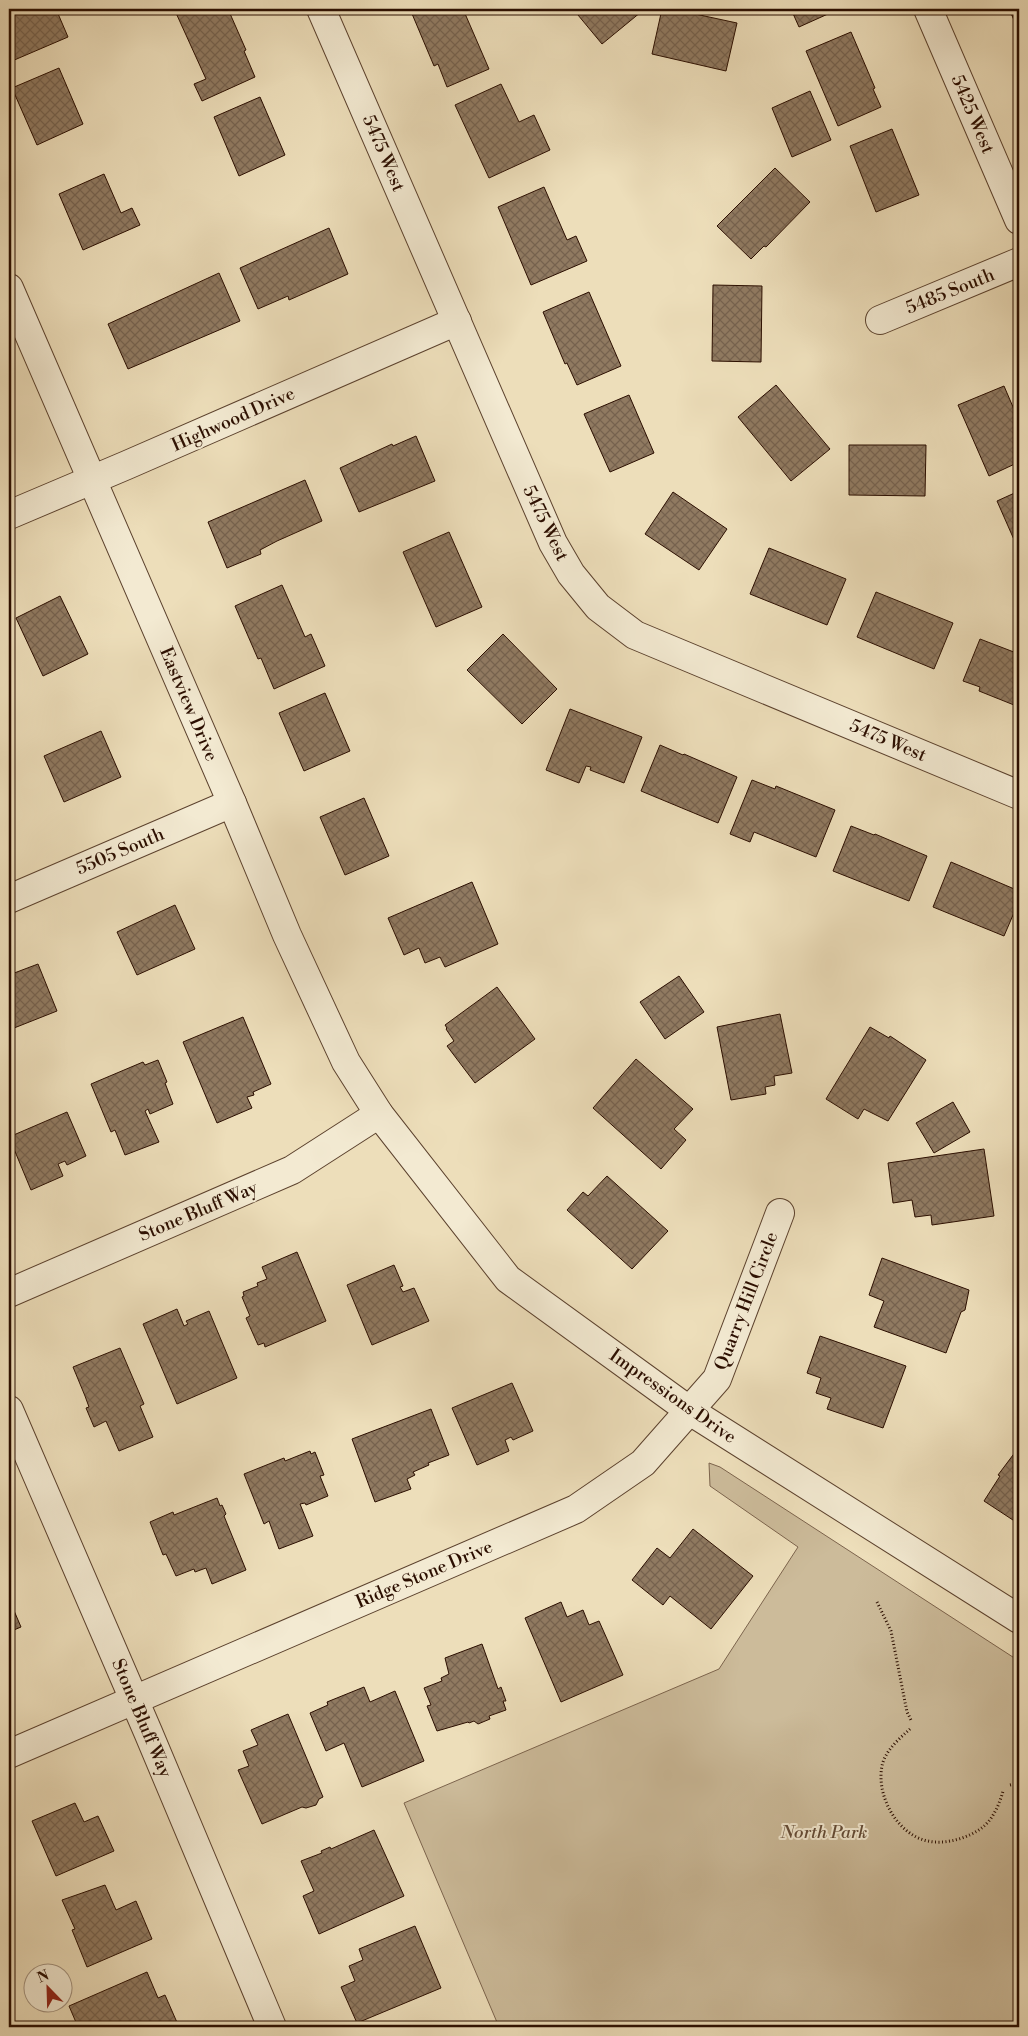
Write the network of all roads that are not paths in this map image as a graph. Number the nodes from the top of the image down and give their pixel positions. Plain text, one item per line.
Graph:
1 (321, 9) edge
2 (928, 9) edge
3 (1019, 220) edge
4 (1019, 262) edge
5 (9, 288) edge
6 (880, 320) dead end
7 (457, 322) junction
8 (92, 480) junction
9 (9, 515) edge
10 (1019, 795) edge
11 (232, 803) junction
12 (9, 899) edge
13 (379, 1114) junction
14 (780, 1213) dead end
15 (9, 1294) edge
16 (9, 1410) edge
17 (690, 1411) junction
18 (1019, 1619) edge
19 (134, 1699) junction
20 (9, 1754) edge
21 (272, 2027) edge

1 - 7 street, 5475 West
2 - 3 street, 5425 West
4 - 6 street, 5485 South
5 - 8 street, Eastview Drive
7 - 8 street, Highwood Drive
7 - 10 street, 5475 West
8 - 9 street, Highwood Drive
8 - 11 street, Eastview Drive
11 - 12 street, 5505 South
11 - 13 street, Eastview Drive
13 - 15 street, Stone Bluff Way
13 - 17 street, Impressions Drive
14 - 17 street, Quarry Hill Circle
16 - 19 street, Stone Bluff Way
17 - 18 street, Impressions Drive
17 - 19 street, Ridge Stone Drive
19 - 20 street, Ridge Stone Drive
19 - 21 street, Stone Bluff Way

